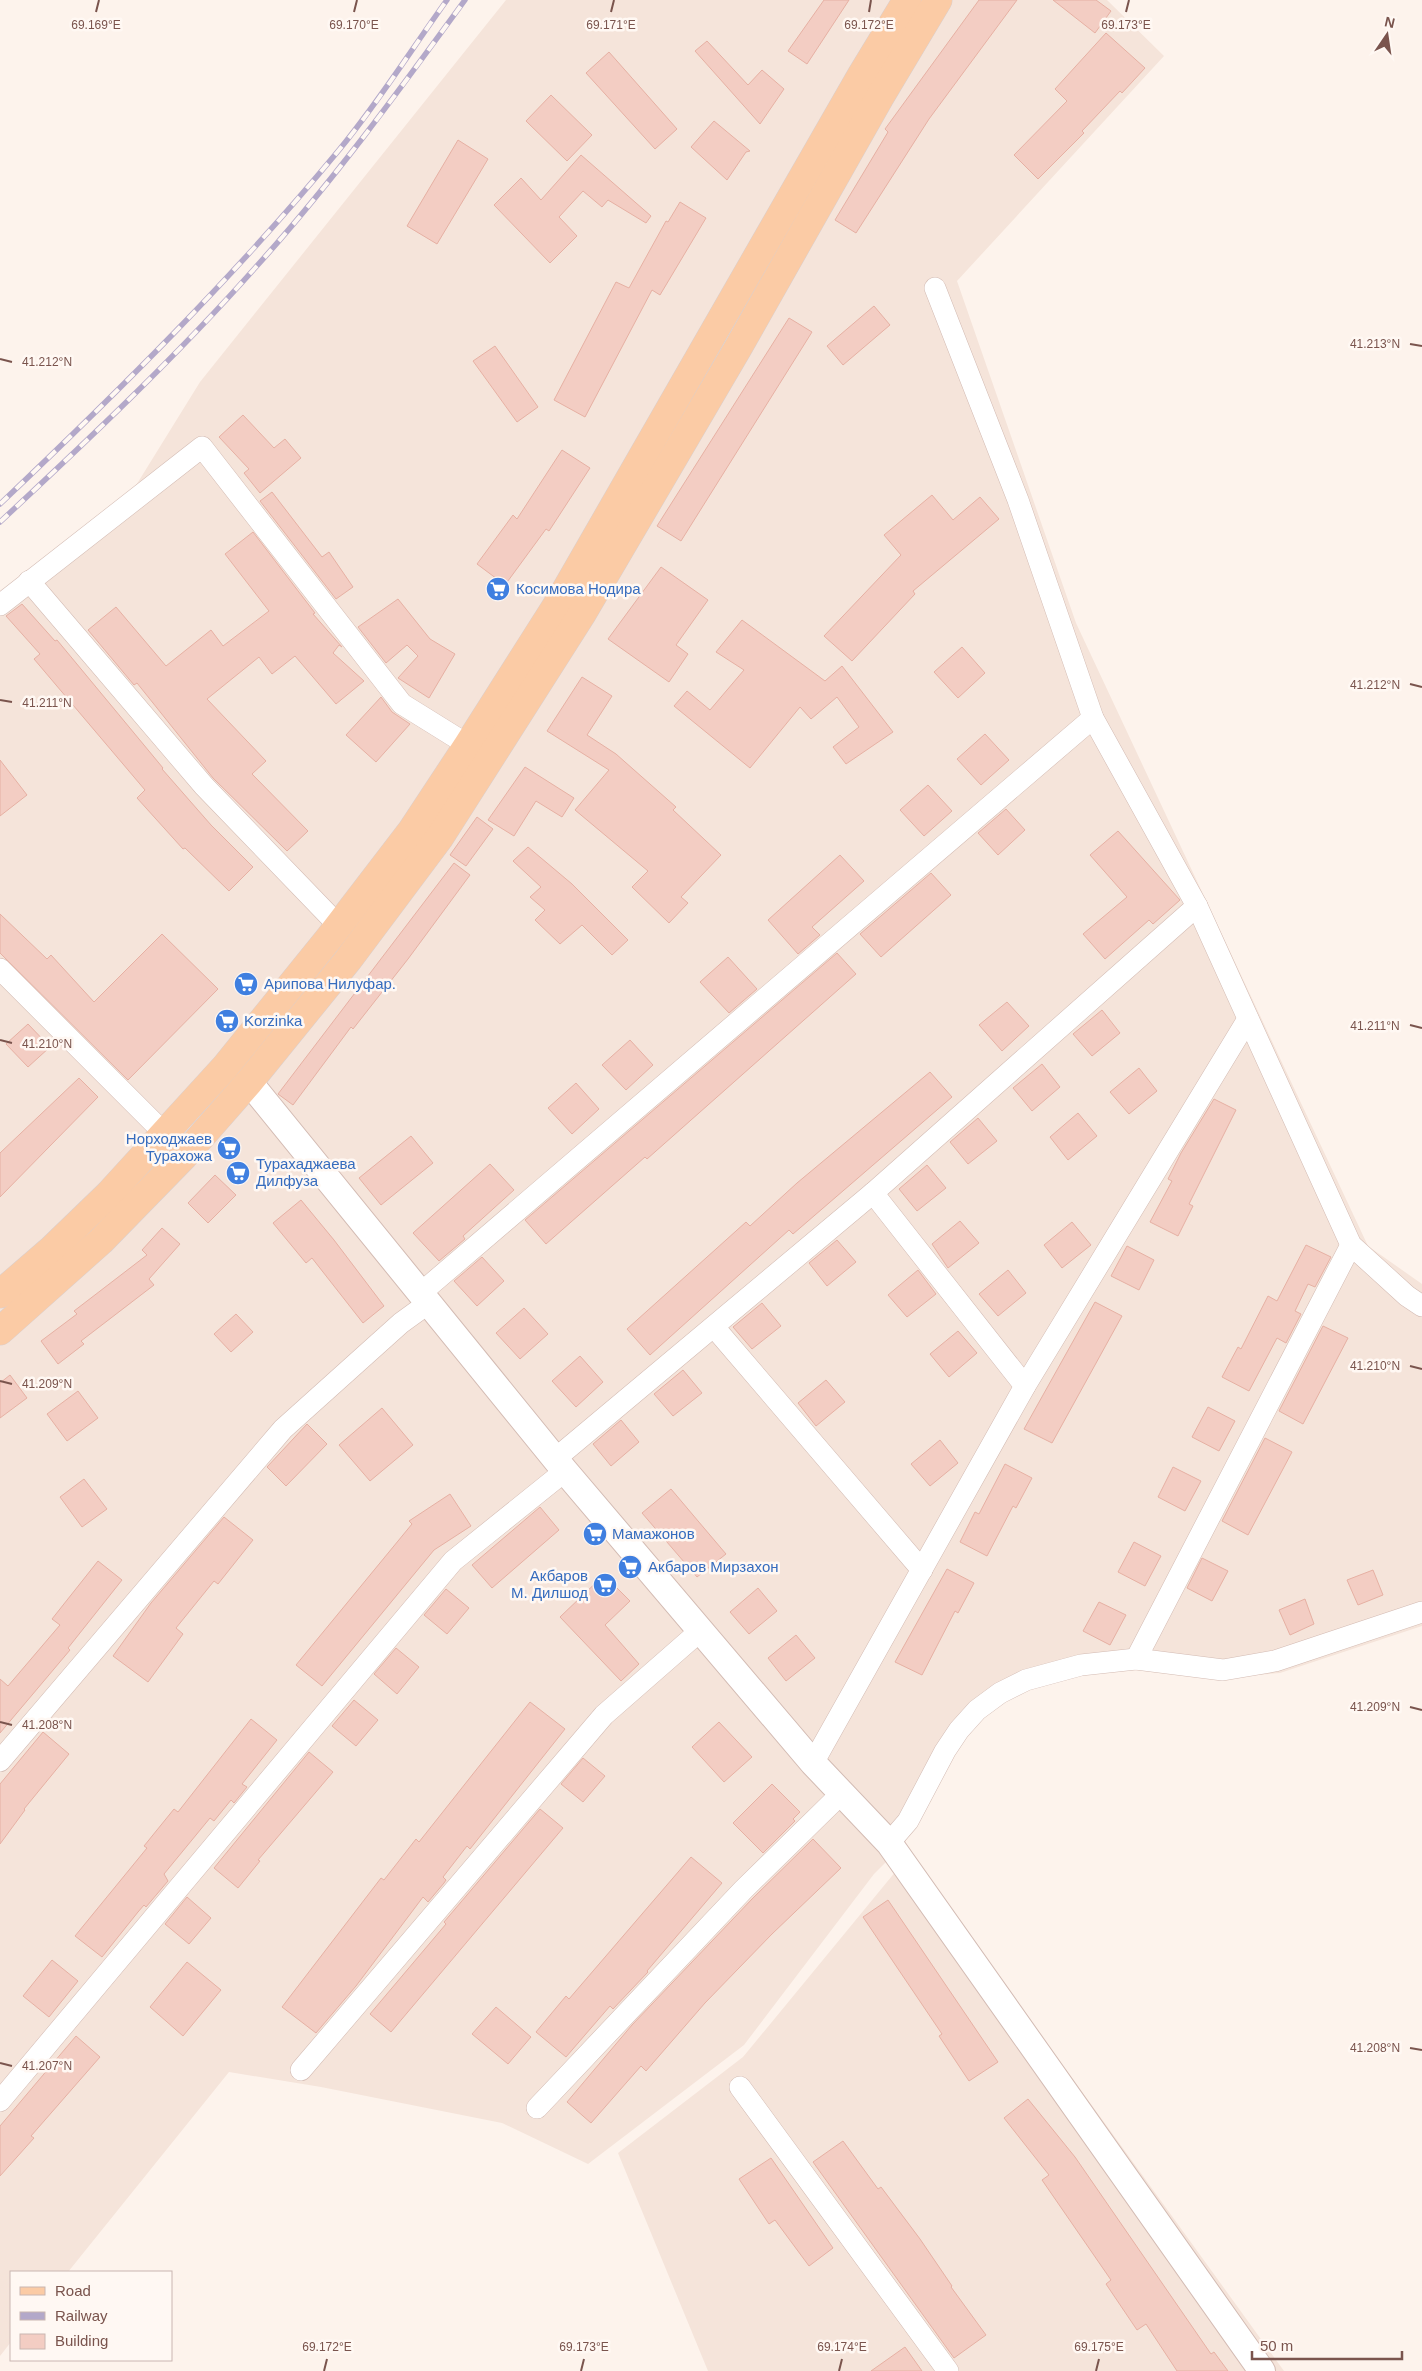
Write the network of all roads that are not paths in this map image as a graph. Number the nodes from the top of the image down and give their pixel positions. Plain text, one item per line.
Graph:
1 (907, 0) edge
2 (938, 0) edge
3 (935, 288) dead end
4 (714, 334) junction
5 (738, 348) junction
6 (29, 581) junction
7 (560, 600) junction
8 (0, 605) edge
9 (582, 614) junction
10 (1093, 718) junction
11 (468, 745) junction
12 (1197, 906) junction
13 (339, 926) junction
14 (0, 970) edge
15 (1248, 1019) junction
16 (249, 1082) junction
17 (164, 1134) junction
18 (873, 1192) junction
19 (1351, 1245) junction
20 (0, 1294) edge
21 (426, 1297) junction
22 (1422, 1306) edge
23 (714, 1326) junction
24 (0, 1331) edge
25 (1025, 1386) junction
26 (560, 1465) junction
27 (922, 1570) junction
28 (1422, 1612) edge
29 (700, 1630) junction
30 (1136, 1659) junction
31 (0, 1761) edge
32 (813, 1763) junction
33 (842, 1793) junction
34 (889, 1843) junction
35 (301, 2070) dead end
36 (740, 2087) dead end
37 (0, 2101) edge
38 (537, 2108) dead end
39 (948, 2371) edge
40 (1262, 2371) edge

1 - 4 main road
2 - 5 main road
3 - 10 street
4 - 5 main road
4 - 7 main road
5 - 9 main road
6 - 8 street
6 - 11 street
6 - 13 street
7 - 9 main road
7 - 11 main road
9 - 16 main road
10 - 12 street
10 - 21 street
11 - 13 main road
12 - 15 street
12 - 18 street
13 - 17 main road
14 - 17 street
15 - 19 street
15 - 25 street
16 - 21 street
16 - 24 main road
17 - 20 main road
18 - 23 street
18 - 25 street
19 - 22 street
19 - 30 street
21 - 26 street
21 - 31 street
23 - 26 street
23 - 27 street
25 - 27 street
26 - 29 street
26 - 37 street
27 - 32 street
28 - 30 street
29 - 32 street
29 - 35 street
30 - 34 street
32 - 33 street
33 - 34 street
33 - 38 street
34 - 40 street
36 - 39 street

